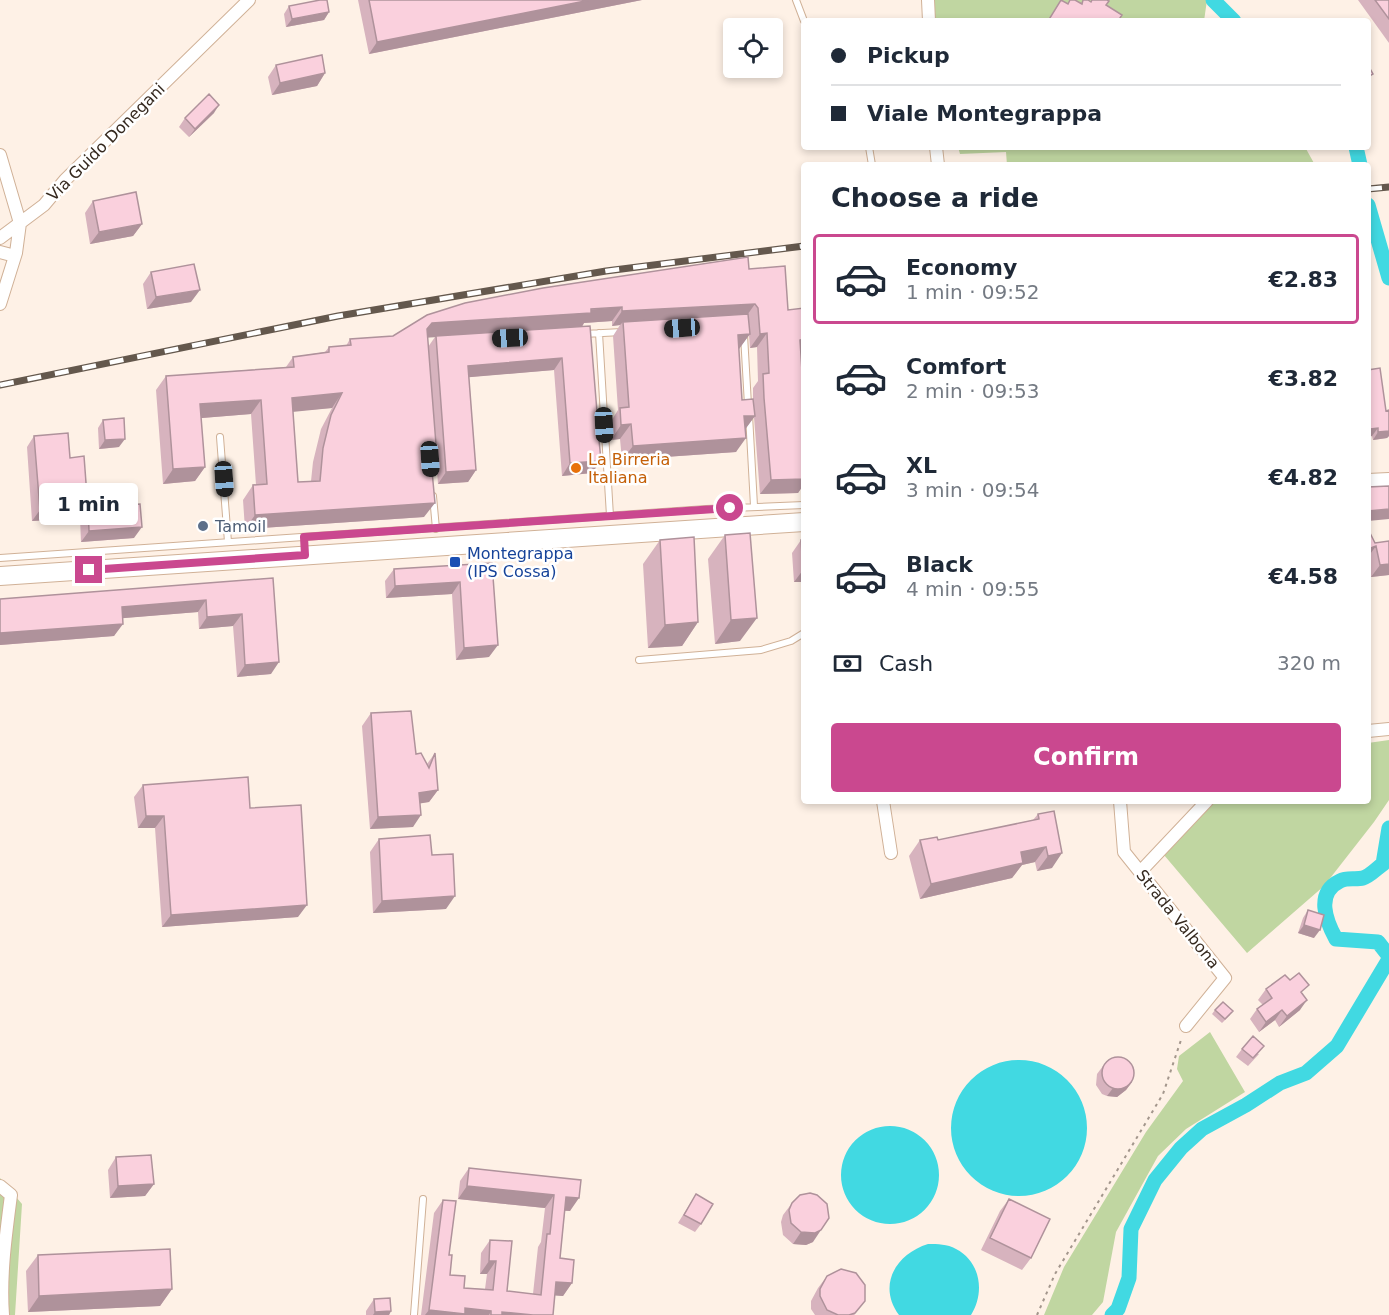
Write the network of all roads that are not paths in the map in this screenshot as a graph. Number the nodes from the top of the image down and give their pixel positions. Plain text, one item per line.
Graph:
1 (249, 0) edge
2 (796, 0) edge
3 (928, 0) edge
4 (803, 18) edge
5 (929, 18) edge
6 (0, 155) edge
7 (20, 222) junction
8 (0, 238) edge
9 (0, 252) edge
10 (15, 256) junction
11 (0, 304) edge
12 (743, 323) edge
13 (633, 331) edge
14 (599, 333) junction
15 (576, 335) edge
16 (220, 437) dead end
17 (1389, 482) edge
18 (1371, 483) edge
19 (433, 494) edge
20 (801, 504) edge
21 (754, 506) junction
22 (609, 516) junction
23 (801, 522) edge
24 (436, 529) junction
25 (228, 543) junction
26 (304, 546) junction
27 (0, 558) edge
28 (0, 576) edge
29 (801, 635) edge
30 (639, 660) dead end
31 (1389, 729) edge
32 (1371, 730) edge
33 (883, 804) edge
34 (1120, 804) edge
35 (1204, 804) edge
36 (891, 853) dead end
37 (1140, 872) junction
38 (1186, 1026) road end
39 (0, 1186) edge
40 (423, 1199) dead end
41 (3, 1315) edge
42 (414, 1315) edge

1 - 7 street, Via Guido Donegani
2 - 4 lane
3 - 5 street
6 - 7 street
7 - 8 street, Via Guido Donegani
7 - 10 street
9 - 10 street
10 - 11 street
12 - 21 lane
13 - 14 lane
14 - 15 lane
14 - 22 lane
16 - 25 lane
17 - 18 main road
19 - 24 lane
20 - 21 lane
21 - 22 lane
22 - 24 lane
23 - 26 main road
24 - 26 lane
25 - 26 lane
25 - 27 lane
26 - 28 main road
29 - 30 lane
31 - 32 street
33 - 36 street
34 - 37 street, Strada Valbona
35 - 37 street
37 - 38 street, Strada Valbona
39 - 41 street
40 - 42 lane

